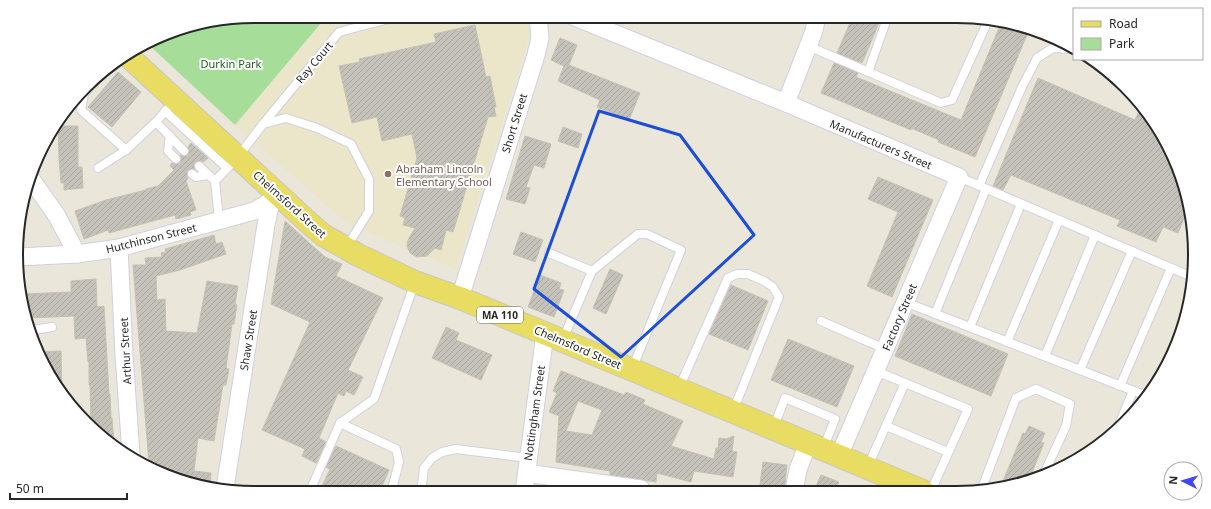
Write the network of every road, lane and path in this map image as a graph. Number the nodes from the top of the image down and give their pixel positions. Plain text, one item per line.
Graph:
1 (374, 23) edge
2 (539, 23) edge
3 (589, 23) edge
4 (816, 23) edge
5 (886, 23) edge
6 (986, 25) edge
7 (808, 46) junction
8 (1062, 49) edge
9 (131, 59) edge
10 (868, 72) junction
11 (83, 99) edge
12 (786, 103) junction
13 (170, 106) junction
14 (156, 122) junction
15 (263, 124) junction
16 (170, 136) junction
17 (126, 150) junction
18 (184, 151) dead end
19 (226, 157) junction
20 (176, 159) dead end
21 (199, 166) dead end
22 (98, 168) dead end
23 (192, 174) dead end
24 (208, 175) junction
25 (959, 177) junction
26 (215, 181) junction
27 (34, 183) edge
28 (983, 187) junction
29 (277, 194) junction
30 (1021, 204) junction
31 (219, 220) junction
32 (1058, 220) junction
33 (1095, 235) junction
34 (119, 248) junction
35 (346, 248) junction
36 (1132, 251) junction
37 (549, 253) dead end
38 (77, 254) junction
39 (23, 257) edge
40 (1171, 268) junction
41 (592, 271) junction
42 (1187, 275) edge
43 (415, 282) junction
44 (460, 298) junction
45 (905, 302) junction
46 (935, 314) junction
47 (821, 321) dead end
48 (52, 327) dead end
49 (970, 327) junction
50 (35, 330) edge
51 (554, 337) junction
52 (1007, 342) junction
53 (885, 349) junction
54 (1045, 356) junction
55 (632, 370) junction
56 (1080, 370) junction
57 (876, 371) junction
58 (905, 383) junction
59 (1120, 386) junction
60 (678, 389) junction
61 (1133, 390) junction
62 (1141, 393) edge
63 (733, 412) junction
64 (1122, 416) edge
65 (340, 423) junction
66 (886, 426) junction
67 (773, 429) junction
68 (131, 450) edge
69 (823, 450) junction
70 (948, 452) junction
71 (527, 465) junction
72 (868, 467) junction
73 (1047, 467) edge
74 (226, 484) edge
75 (984, 484) edge
76 (312, 486) edge
77 (394, 486) edge
78 (422, 486) edge
79 (525, 486) edge
80 (627, 486) edge
81 (795, 486) edge
82 (912, 486) edge
83 (933, 486) edge

1 - 15 lane, Ray Court
2 - 44 street, Short Street
3 - 12 street, Manufacturers Street
4 - 7 street
5 - 10 lane
6 - 10 lane
7 - 10 lane
7 - 12 street
8 - 28 lane
9 - 13 main road, Chelmsford Street / MA 110
11 - 17 lane
12 - 25 street, Manufacturers Street
13 - 14 lane
13 - 19 main road, Chelmsford Street / MA 110
14 - 16 lane
14 - 17 lane
15 - 19 lane, Ray Court
15 - 35 lane
16 - 18 lane
16 - 20 lane
17 - 22 lane
19 - 26 lane, Ray Court
19 - 29 main road, Chelmsford Street / MA 110
21 - 24 lane
23 - 24 lane
24 - 26 lane
25 - 28 lane, Manufacturers Street
25 - 45 street, Factory Street
26 - 31 lane
27 - 38 street
28 - 30 lane, Manufacturers Street
28 - 46 lane
29 - 31 street, Hutchinson Street
29 - 35 main road, Chelmsford Street / MA 110
29 - 74 street, Shaw Street
30 - 32 lane, Manufacturers Street
30 - 49 lane
31 - 34 street, Hutchinson Street
32 - 33 lane, Manufacturers Street
32 - 52 lane
33 - 36 lane, Manufacturers Street
33 - 54 lane
34 - 38 street, Hutchinson Street
34 - 68 street, Arthur Street
35 - 43 main road, Chelmsford Street / MA 110
36 - 40 lane, Manufacturers Street
36 - 56 lane
37 - 41 lane
38 - 39 street, Hutchinson Street
40 - 42 lane, Manufacturers Street
40 - 59 lane
41 - 51 lane
41 - 55 lane
43 - 44 main road, Chelmsford Street / MA 110
43 - 65 lane
44 - 51 main road, Chelmsford Street / MA 110
45 - 46 lane
45 - 53 street, Factory Street
46 - 49 lane
47 - 53 lane
48 - 50 lane
49 - 52 lane
51 - 55 main road, Chelmsford Street / MA 110
51 - 71 street, Nottingham Street
52 - 54 lane
53 - 57 street, Factory Street
54 - 56 lane
55 - 60 main road, Chelmsford Street / MA 110
56 - 59 lane
57 - 58 lane
57 - 69 street, Factory Street
58 - 66 lane
58 - 70 lane
59 - 61 lane
60 - 63 main road, Chelmsford Street / MA 110
60 - 63 lane
61 - 62 lane
61 - 64 lane
63 - 67 main road, Chelmsford Street / MA 110
65 - 76 lane
65 - 77 lane
66 - 70 lane
66 - 72 lane
67 - 69 main road, Chelmsford Street / MA 110
67 - 69 lane
69 - 72 main road, Chelmsford Street / MA 110
69 - 81 street, Factory Street
70 - 83 lane
71 - 78 lane
71 - 79 street, Nottingham Street
71 - 80 street
72 - 82 main road, Chelmsford Street / MA 110
73 - 75 lane

